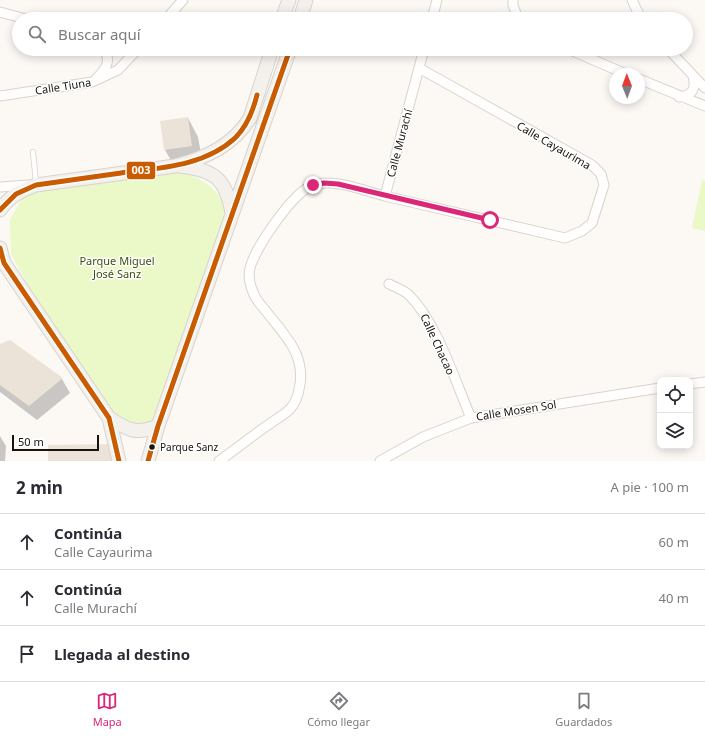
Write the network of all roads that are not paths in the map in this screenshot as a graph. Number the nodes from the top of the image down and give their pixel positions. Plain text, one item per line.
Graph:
1 (183, 0) edge
2 (289, 0) edge
3 (306, 0) edge
4 (437, 0) edge
5 (513, 0) edge
6 (632, 0) edge
7 (0, 12) edge
8 (172, 12) edge
9 (285, 12) edge
10 (302, 12) edge
11 (434, 12) edge
12 (516, 12) edge
13 (638, 12) edge
14 (12, 15) edge
15 (108, 56) edge
16 (131, 56) edge
17 (270, 56) edge
18 (288, 56) edge
19 (422, 56) edge
20 (584, 56) edge
21 (674, 56) edge
22 (419, 68) junction
23 (612, 68) edge
24 (693, 76) junction
25 (92, 82) junction
26 (645, 82) edge
27 (705, 88) edge
28 (0, 96) edge
29 (679, 97) junction
30 (705, 106) edge
31 (33, 152) dead end
32 (175, 166) junction
33 (36, 185) junction
34 (0, 186) edge
35 (385, 196) junction
36 (0, 210) edge
37 (233, 215) junction
38 (0, 248) edge
39 (2, 261) edge
40 (389, 284) dead end
41 (705, 382) edge
42 (693, 384) edge
43 (657, 388) edge
44 (109, 418) junction
45 (471, 418) junction
46 (158, 426) junction
47 (119, 461) edge
48 (148, 461) edge
49 (219, 461) edge
50 (380, 461) edge

1 - 8 street
2 - 9 street
3 - 10 street
4 - 11 street
5 - 12 street
6 - 13 street
7 - 14 street
15 - 25 street
16 - 25 street, Calle Tiuna
17 - 32 street
18 - 37 street
19 - 22 street, Calle Murachí
20 - 23 street
21 - 24 street
22 - 35 street, Calle Murachí
22 - 35 street, Calle Cayaurima
24 - 27 street
24 - 29 street
25 - 28 street, Calle Tiuna
26 - 29 street
29 - 30 street
31 - 33 lane
32 - 33 street
32 - 37 street
33 - 34 street
33 - 36 street
35 - 49 street
37 - 46 street
38 - 39 street
39 - 44 street
40 - 45 street, Calle Chacao
41 - 42 street
43 - 45 street, Calle Mosen Sol
44 - 46 street
44 - 47 street
45 - 50 street, Calle Mosen Sol
46 - 48 street

